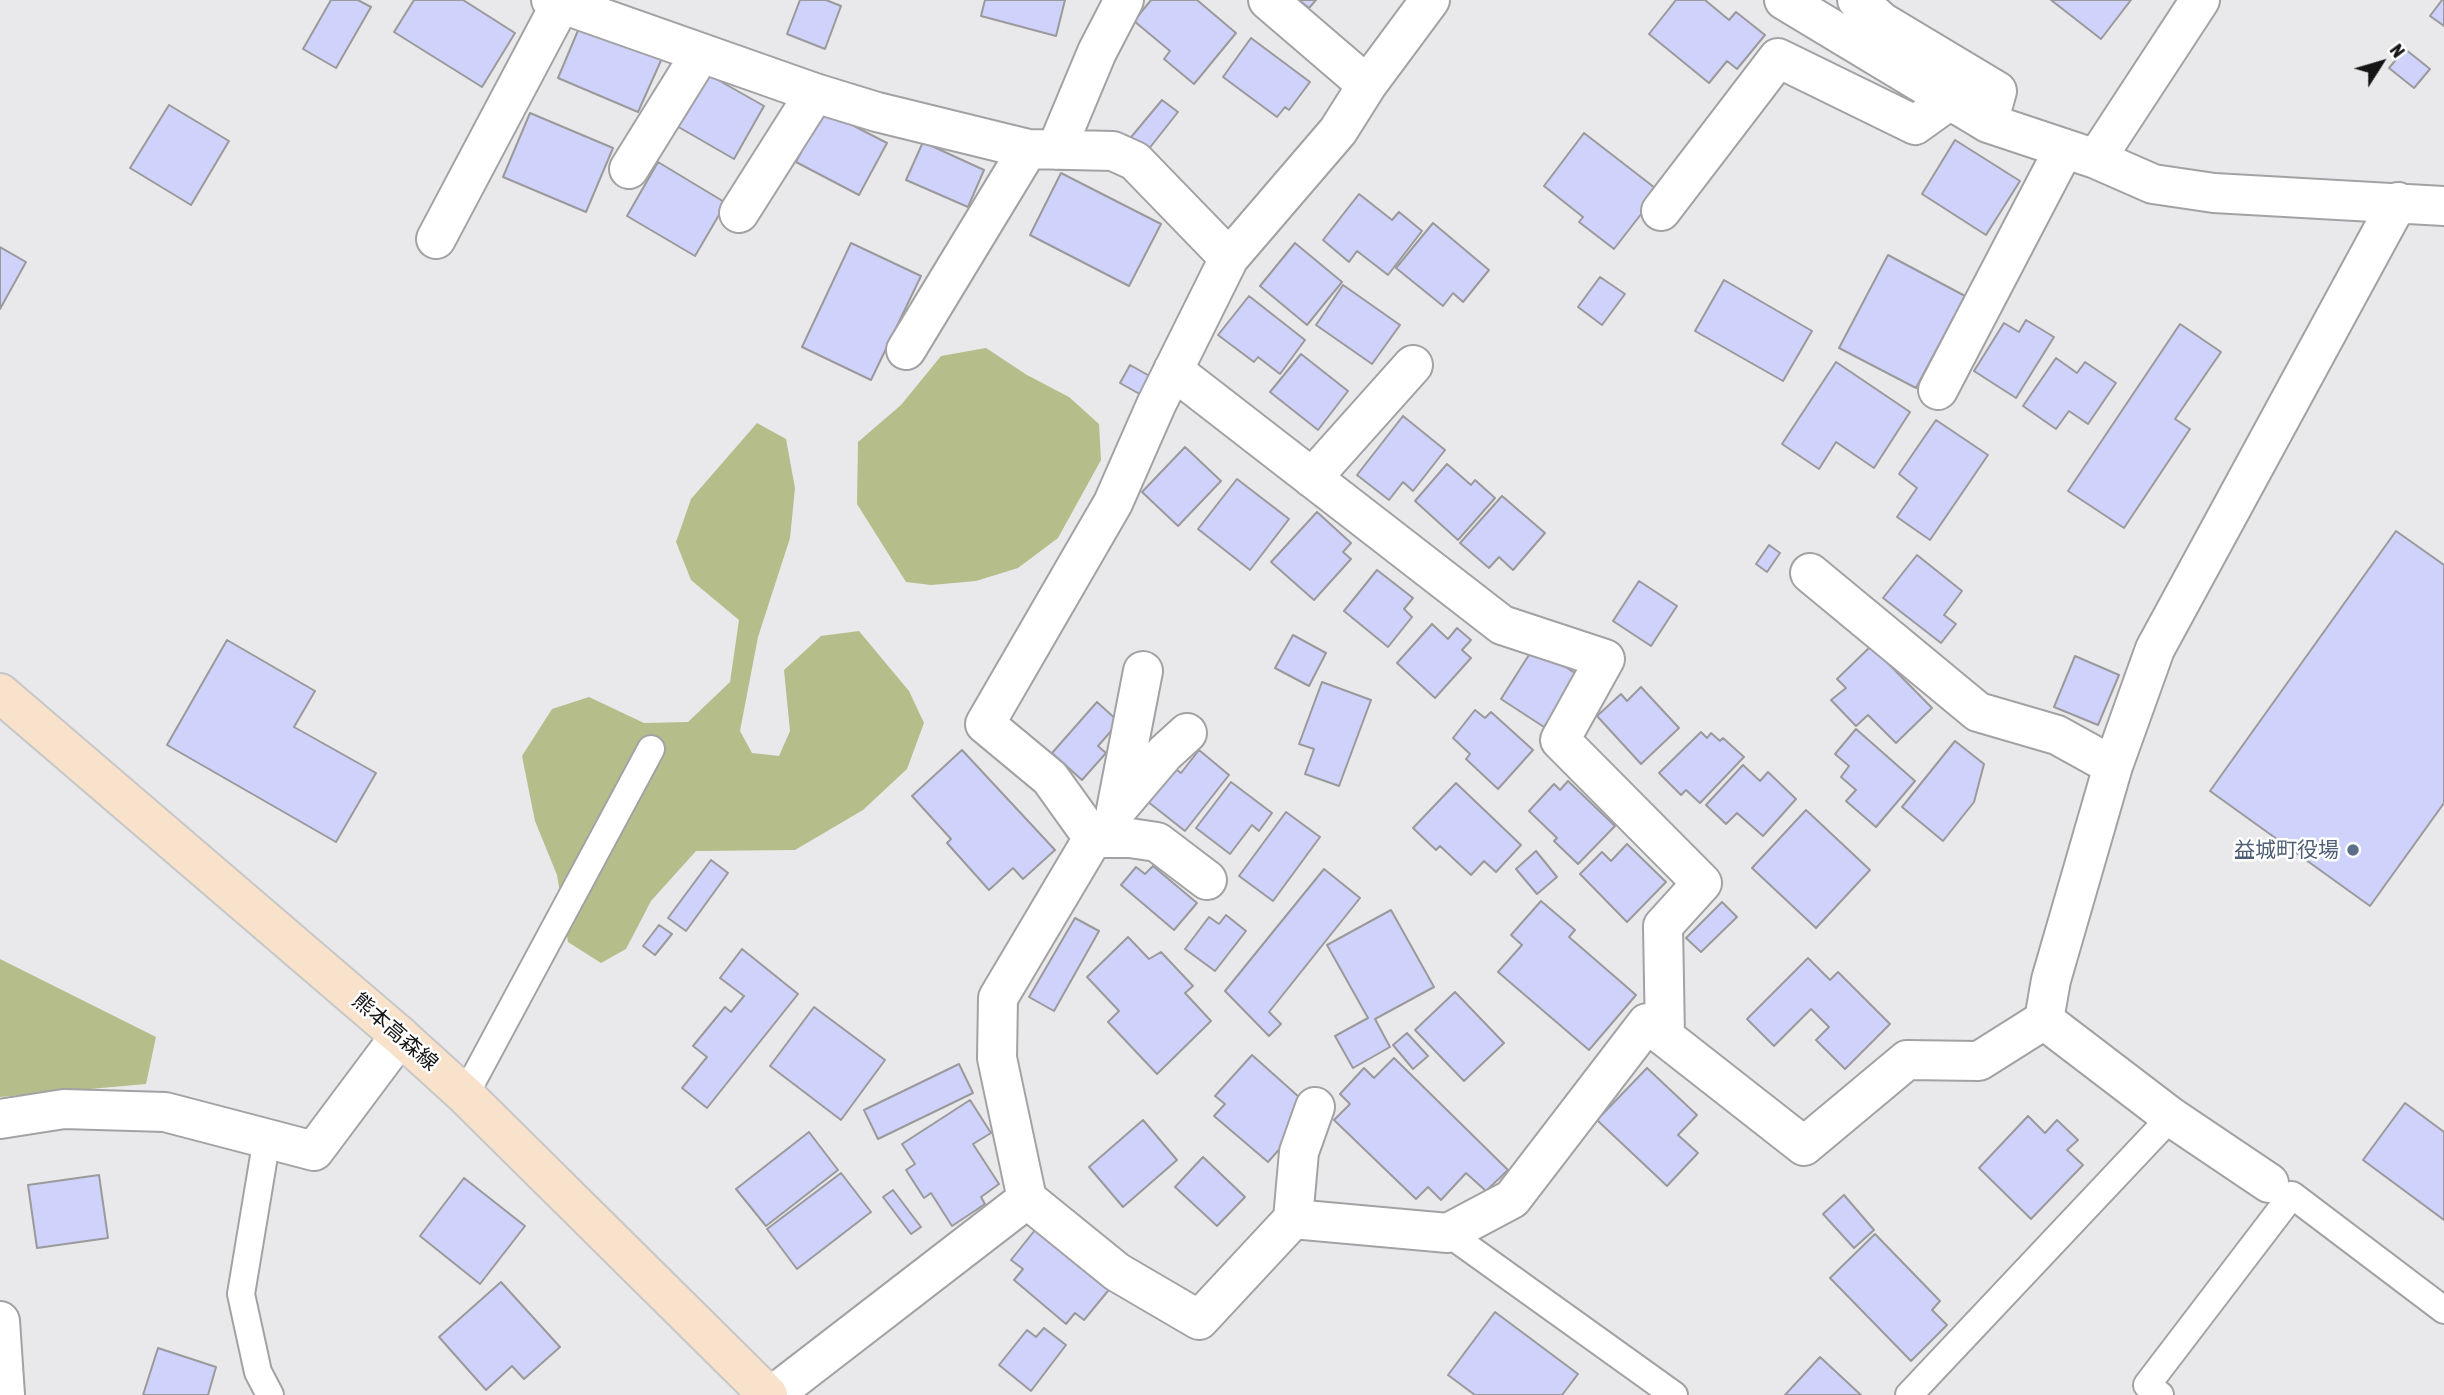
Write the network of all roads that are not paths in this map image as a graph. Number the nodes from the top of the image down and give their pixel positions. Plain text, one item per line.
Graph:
1 (1124, 0) edge
2 (1269, 0) edge
3 (1430, 0) edge
4 (1784, 0) edge
5 (1857, 0) edge
6 (2200, 0) edge
7 (556, 2) edge
8 (701, 53) junction
9 (1367, 85) junction
10 (815, 93) junction
11 (1950, 100) junction
12 (1988, 123) junction
13 (1042, 149) junction
14 (2080, 154) junction
15 (629, 169) dead end
16 (2398, 202) junction
17 (2444, 206) edge
18 (1661, 211) dead end
19 (738, 213) dead end
20 (436, 239) dead end
21 (1228, 258) junction
22 (906, 351) dead end
23 (1413, 365) dead end
24 (1174, 370) junction
25 (1938, 390) dead end
26 (1312, 478) junction
27 (1810, 573) dead end
28 (1143, 671) dead end
29 (0, 693) edge
30 (1187, 733) dead end
31 (651, 749) dead end
32 (2113, 766) junction
33 (1105, 824) junction
34 (1207, 880) dead end
35 (2044, 1020) junction
36 (400, 1036) junction
37 (1665, 1037) junction
38 (465, 1095) junction
39 (1315, 1107) dead end
40 (2171, 1116) junction
41 (0, 1119) edge
42 (0, 1132) edge
43 (267, 1138) junction
44 (2270, 1183) dead end
45 (1027, 1199) junction
46 (1293, 1219) junction
47 (1448, 1233) junction
48 (2444, 1310) edge
49 (0, 1321) edge
50 (5, 1395) edge
51 (270, 1395) edge
52 (770, 1395) edge
53 (1674, 1395) edge
54 (1909, 1395) edge
55 (2161, 1395) edge

1 - 13 street
2 - 9 street
3 - 9 street
4 - 11 street
5 - 12 street
6 - 14 street
7 - 8 street
7 - 20 street
8 - 10 street
8 - 15 street
9 - 21 street
10 - 13 street
10 - 19 street
11 - 12 street
11 - 18 street
12 - 14 street
13 - 21 street
13 - 22 street
14 - 16 street
14 - 25 street
16 - 17 street
16 - 32 street
21 - 24 street
23 - 26 street
24 - 26 street
24 - 33 street
26 - 37 street
27 - 32 street
28 - 33 street
29 - 36 main road, 熊本高森線
30 - 33 street
31 - 38 lane
32 - 35 street
33 - 34 street
33 - 45 street
35 - 37 street
35 - 40 street
36 - 38 main road, 熊本高森線
36 - 43 street
37 - 47 street
38 - 52 main road, 熊本高森線
39 - 46 street
40 - 44 street
40 - 54 lane
41 - 42 street
41 - 43 street
43 - 51 lane
45 - 46 street
45 - 52 street
46 - 47 street
47 - 53 lane
48 - 55 lane
49 - 50 street

